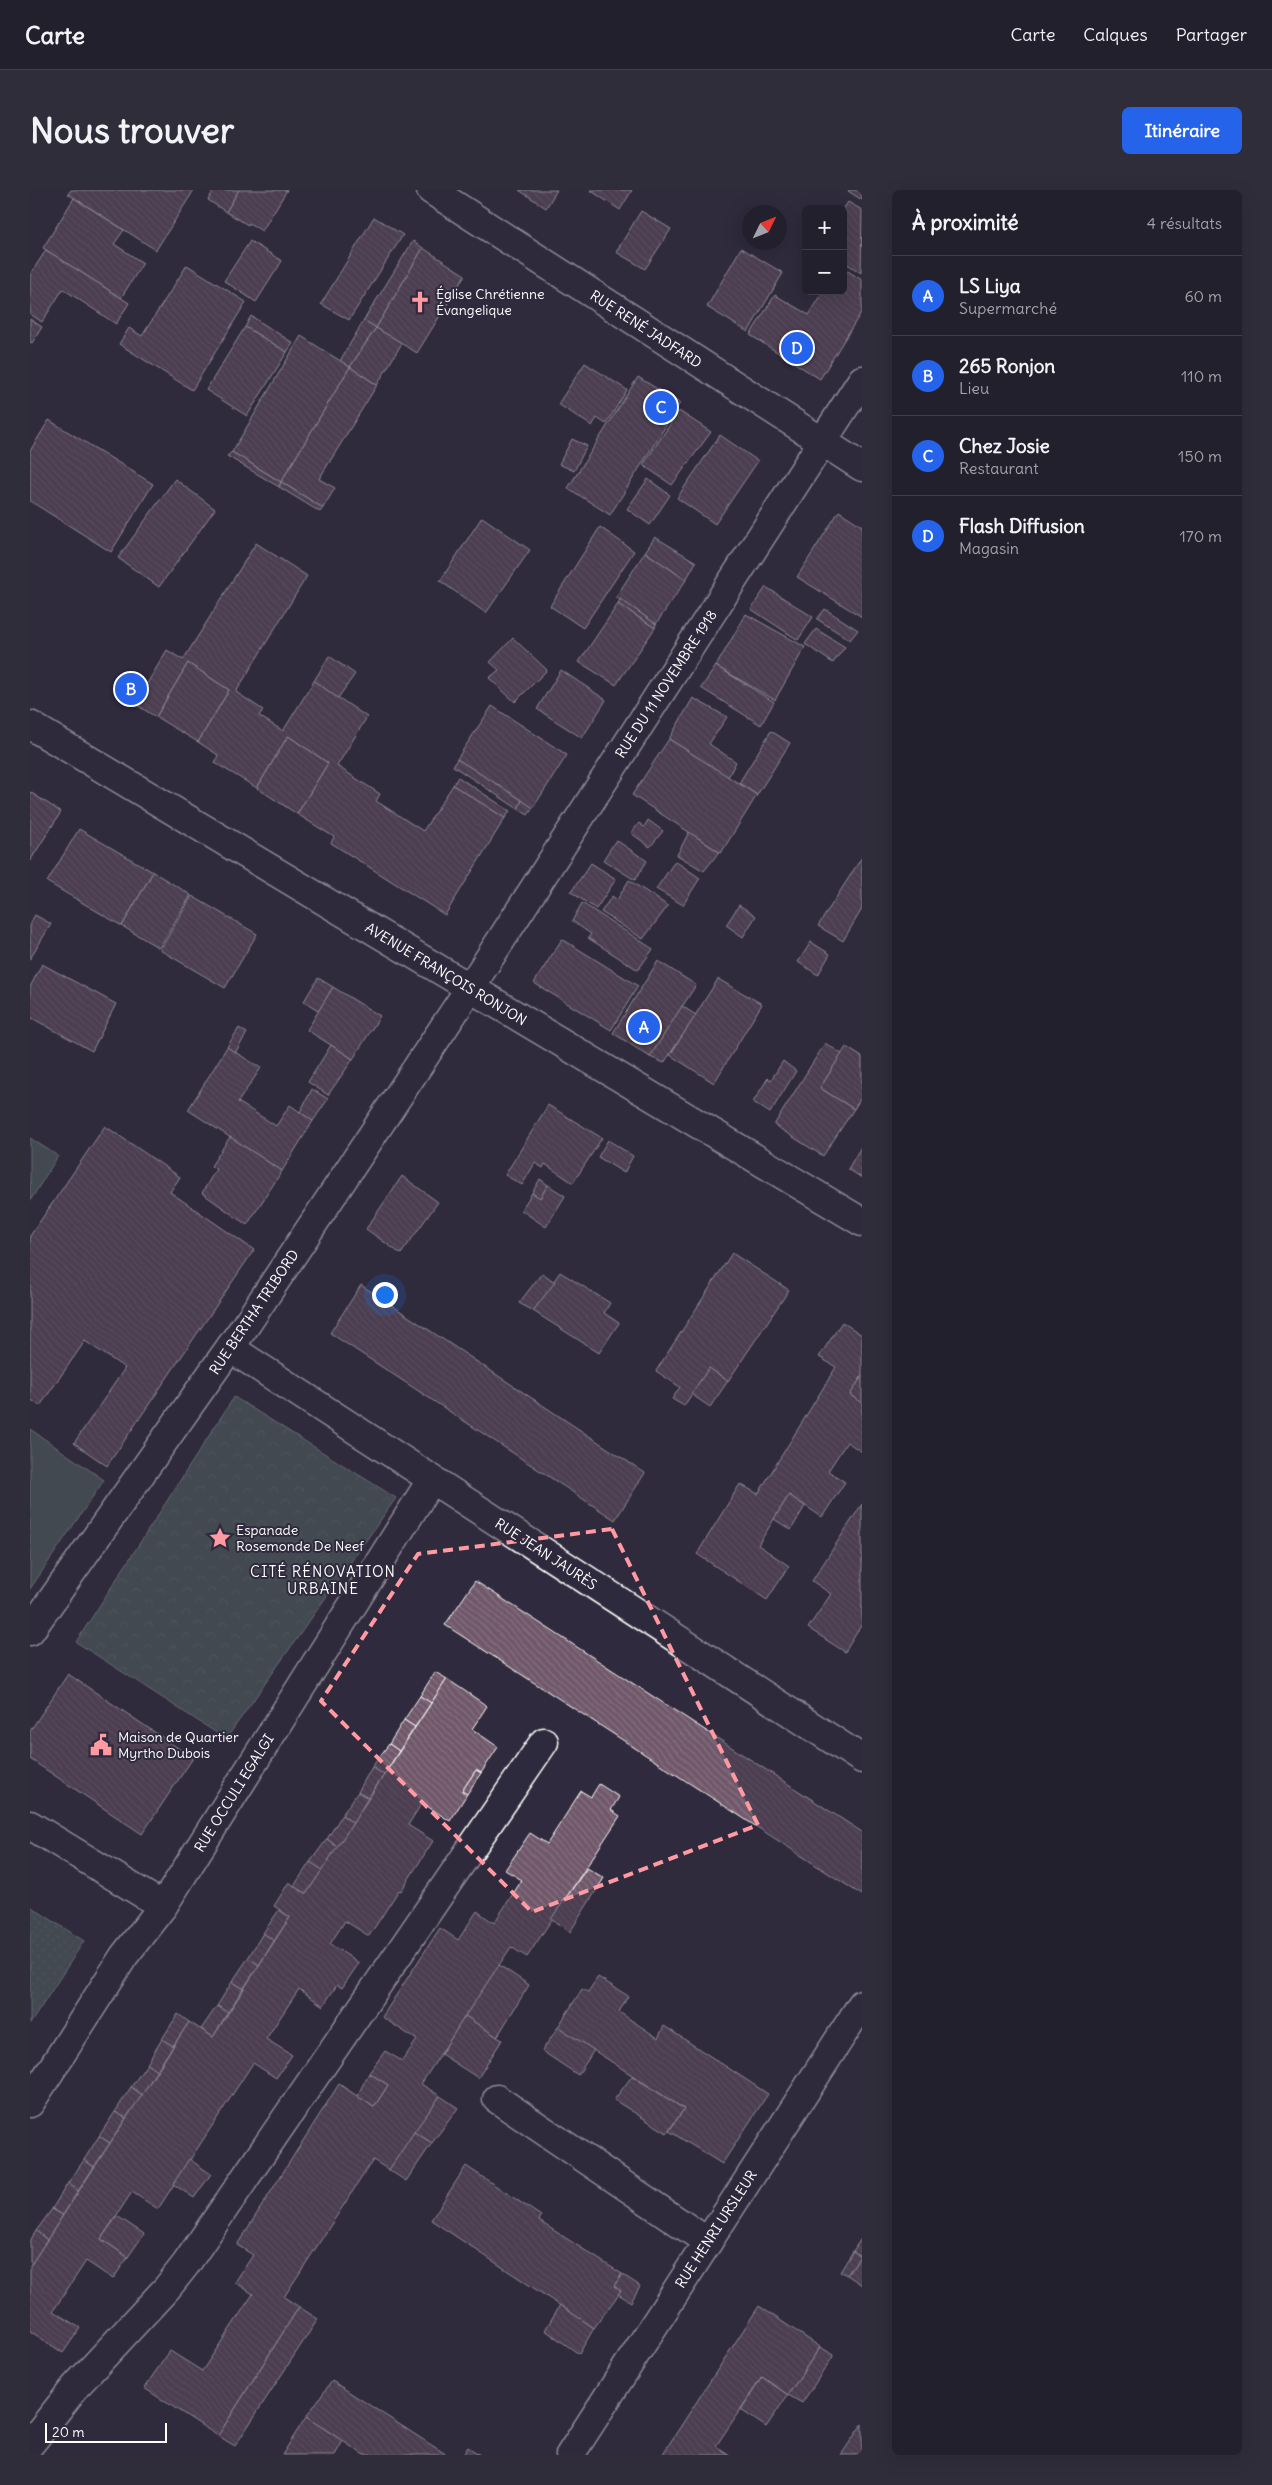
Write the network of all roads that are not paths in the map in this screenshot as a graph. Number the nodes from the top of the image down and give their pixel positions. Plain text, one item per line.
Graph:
1 (431, 190) edge
2 (862, 380) edge
3 (821, 442) junction
4 (862, 467) edge
5 (30, 724) edge
6 (470, 988) junction
7 (862, 1222) edge
8 (230, 1348) junction
9 (432, 1479) junction
10 (30, 1631) edge
11 (544, 1742) dead end
12 (862, 1759) edge
13 (30, 1825) edge
14 (163, 1906) junction
15 (862, 2004) edge
16 (497, 2099) dead end
17 (30, 2103) edge
18 (708, 2242) junction
19 (30, 2444) edge
20 (570, 2455) edge

1 - 3 street, RUE RENÉ JADFARD
2 - 3 street, RUE DU 11 NOVEMBRE 1918
3 - 4 street, RUE RENÉ JADFARD
3 - 6 street, RUE DU 11 NOVEMBRE 1918
5 - 6 street, AVENUE FRANÇOIS RONJON
6 - 7 street, AVENUE FRANÇOIS RONJON
6 - 8 street, RUE BERTHA TRIBORD
8 - 9 street, RUE JEAN JAURÈS
8 - 10 street, RUE BERTHA TRIBORD
9 - 12 street, RUE JEAN JAURÈS
9 - 14 street, RUE OCCULI EGALGI
11 - 19 street
13 - 14 street
14 - 17 street, RUE OCCULI EGALGI
15 - 18 street, RUE HENRI URSLEUR
16 - 18 street
18 - 20 street, RUE HENRI URSLEUR

